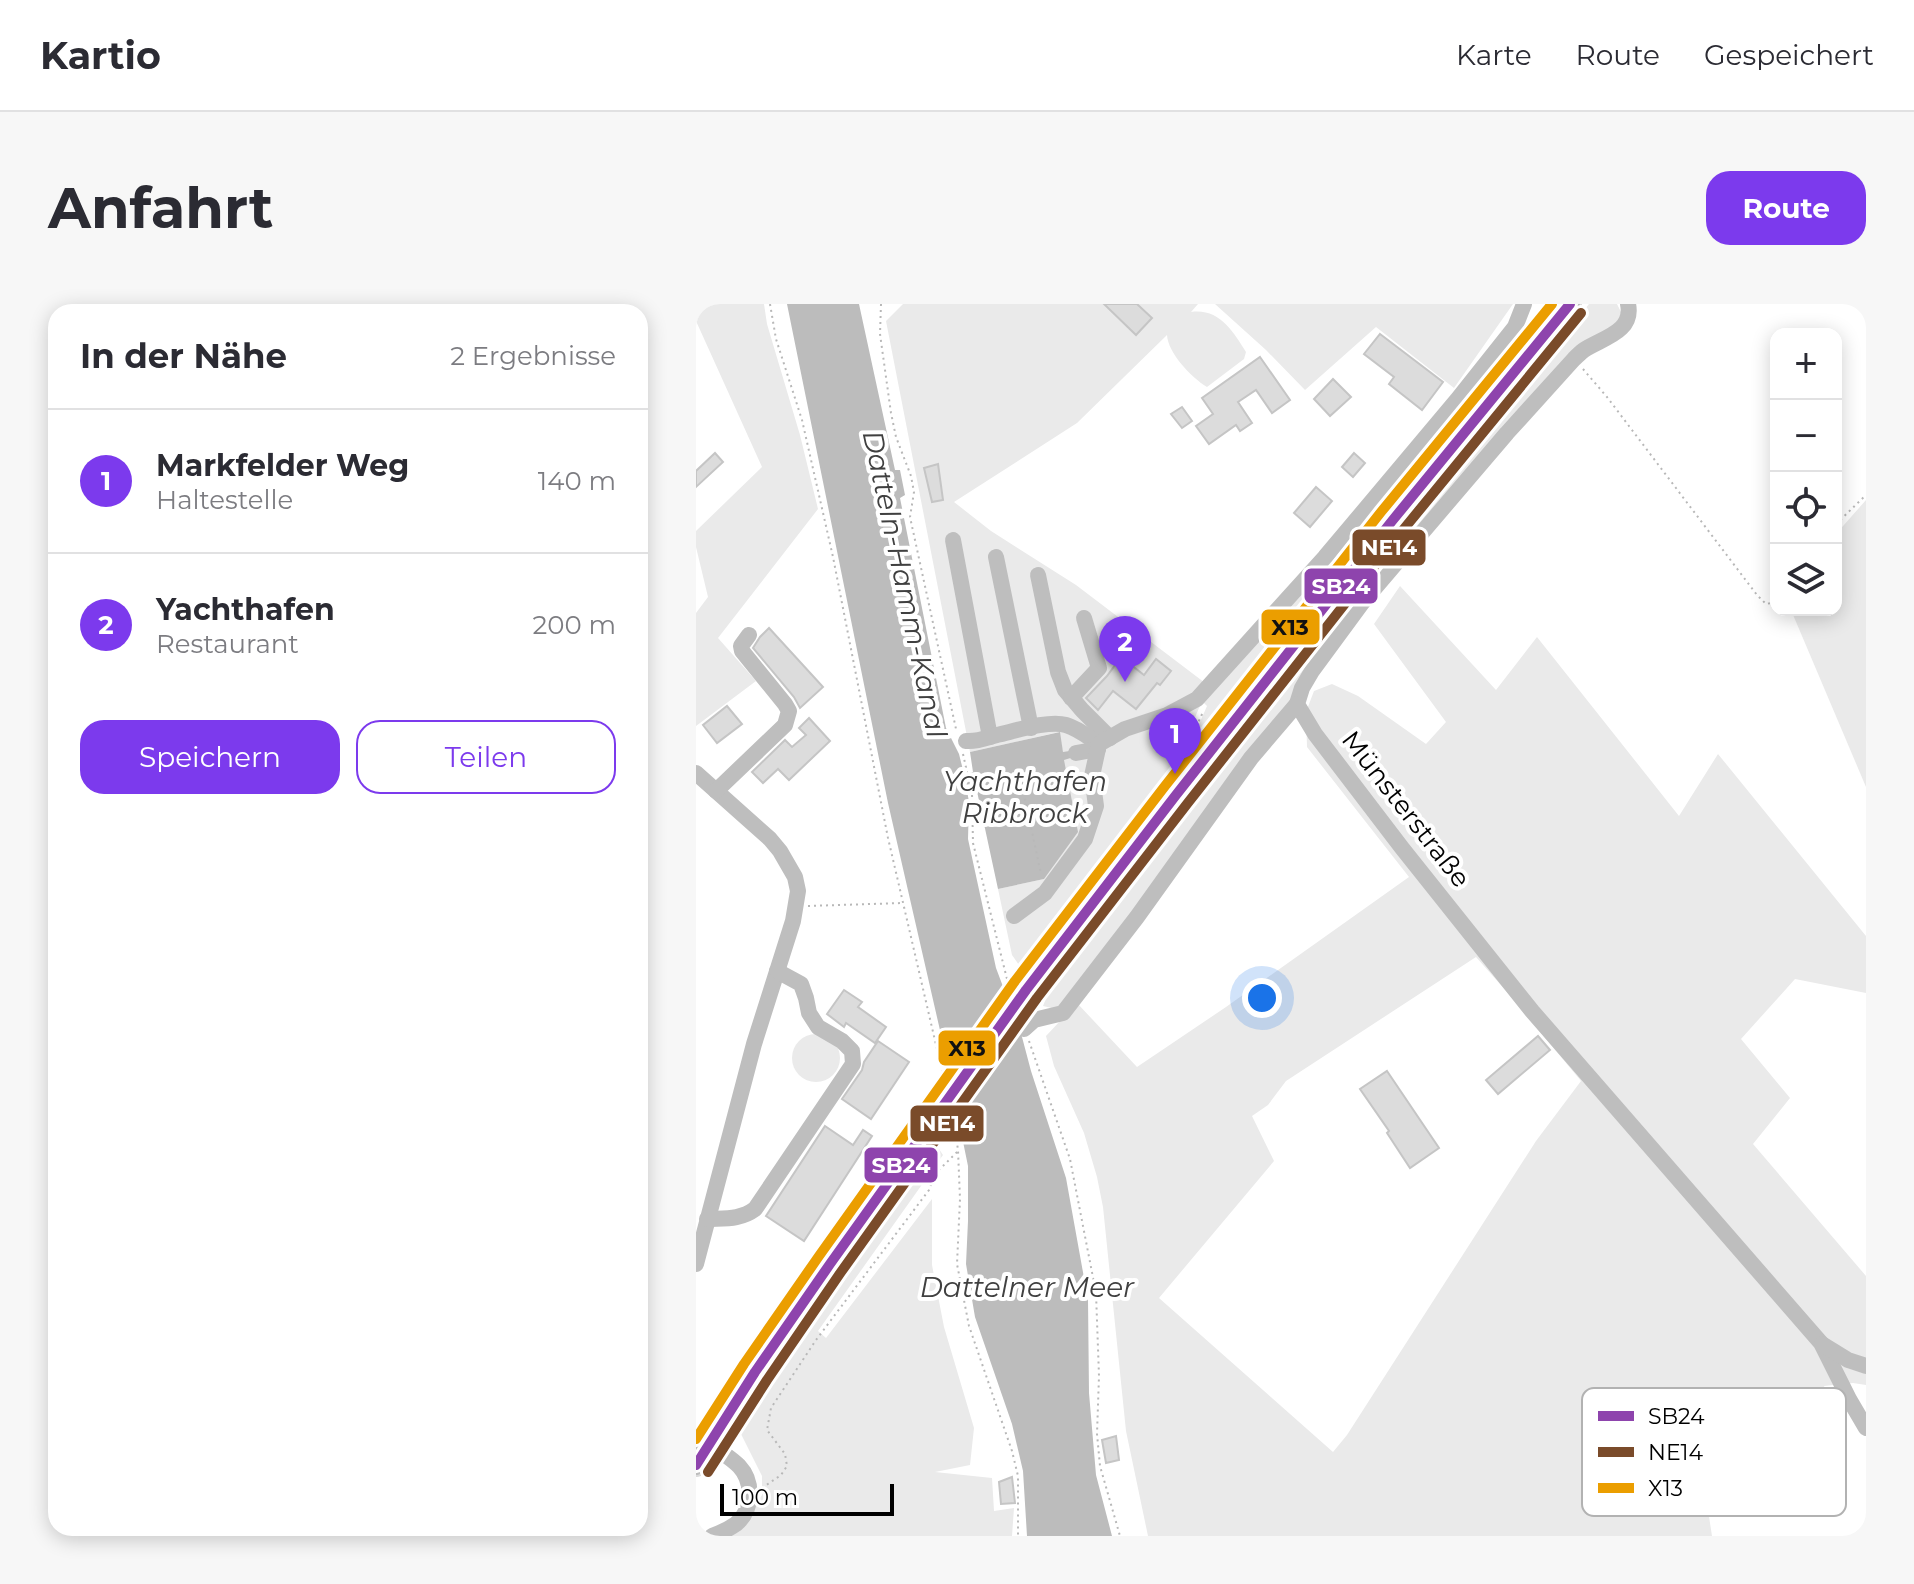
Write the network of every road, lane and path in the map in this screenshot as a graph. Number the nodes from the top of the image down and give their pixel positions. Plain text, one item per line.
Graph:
1 (770, 304) edge
2 (881, 304) edge
3 (1524, 304) edge
4 (1570, 304) edge
5 (1628, 304) edge
6 (1574, 359) junction
7 (1866, 495) edge
8 (1842, 518) edge
9 (953, 540) dead end
10 (996, 557) dead end
11 (1038, 575) dead end
12 (1770, 603) edge
13 (1084, 618) dead end
14 (749, 635) dead end
15 (1071, 698) junction
16 (1197, 699) junction
17 (1297, 704) junction
18 (1031, 728) junction
19 (990, 737) junction
20 (962, 741) junction
21 (1102, 743) junction
22 (1076, 753) dead end
23 (1178, 766) dead end
24 (696, 773) edge
25 (1021, 781) dead end
26 (716, 791) junction
27 (1042, 880) dead end
28 (903, 903) junction
29 (795, 906) junction
30 (1014, 916) dead end
31 (777, 971) junction
32 (1005, 976) dead end
33 (1050, 985) dead end
34 (1022, 989) junction
35 (1024, 1029) joint
36 (943, 1077) dead end
37 (937, 1138) dead end
38 (958, 1150) junction
39 (707, 1219) junction
40 (696, 1264) edge
41 (1821, 1343) junction
42 (1866, 1366) edge
43 (1844, 1388) edge
44 (1846, 1393) edge
45 (1866, 1428) edge
46 (702, 1440) edge
47 (696, 1465) edge
48 (750, 1496) junction
49 (712, 1536) edge
50 (1018, 1536) edge
51 (1120, 1536) edge

1 - 28 path
2 - 20 path
3 - 16 street
4 - 34 main road
5 - 6 street
6 - 12 path
6 - 17 street
7 - 8 path
9 - 19 street
10 - 18 street
11 - 15 street
13 - 15 street
14 - 26 street
15 - 21 street
16 - 21 street
16 - 23 path
17 - 35 street
17 - 41 street, Münsterstraße
18 - 19 street
18 - 21 street
19 - 20 street
20 - 32 path
21 - 22 street
21 - 30 street
24 - 26 street
25 - 27 path
26 - 29 street
28 - 29 path
28 - 36 path
29 - 31 street
31 - 39 street
31 - 39 street
33 - 34 path
34 - 46 main road, bridge
35 - 51 path
37 - 38 path
38 - 48 path
38 - 50 path
39 - 40 street
41 - 42 street, Münsterstraße
41 - 43 street, Münsterstraße
44 - 45 street, Münsterstraße
46 - 47 main road
46 - 48 street
48 - 49 street

